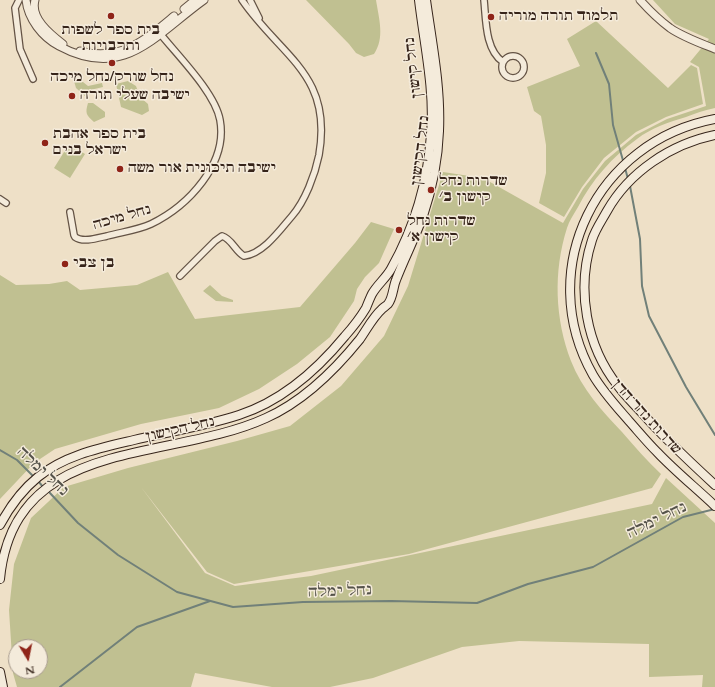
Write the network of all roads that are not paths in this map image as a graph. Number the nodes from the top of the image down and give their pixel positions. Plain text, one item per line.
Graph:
1 (19, 0) edge
2 (26, 0) edge
3 (35, 0) edge
4 (195, 0) edge
5 (204, 0) edge
6 (242, 0) edge
7 (250, 0) edge
8 (419, 0) edge
9 (426, 0) edge
10 (484, 0) edge
11 (640, 0) edge
12 (264, 27) junction
13 (159, 32) junction
14 (715, 49) edge
15 (503, 62) junction
16 (33, 79) dead end
17 (715, 118) edge
18 (715, 135) edge
19 (0, 199) edge
20 (6, 203) dead end
21 (70, 212) dead end
22 (180, 276) dead end
23 (374, 293) junction
24 (390, 299) junction
25 (384, 307) junction
26 (715, 485) edge
27 (715, 506) edge
28 (0, 526) edge
29 (0, 579) edge
30 (0, 672) edge
31 (3, 687) edge

1 - 16 street
2 - 13 street
3 - 13 street
4 - 13 street
5 - 13 street
6 - 12 street
7 - 12 street
8 - 23 main road, נחל קישון
9 - 24 main road, נחל הקישון
10 - 15 street
11 - 14 street
12 - 22 street
13 - 21 street, נחל מיכה
15 - 15 street
17 - 27 main road, שדרות נהר הדן
18 - 26 main road, שדרות נהר הדן
19 - 20 street
23 - 24 main road
23 - 25 main road
23 - 28 main road, נחל הקישון
24 - 25 main road
25 - 29 main road, נחל הקישון
30 - 31 main road

